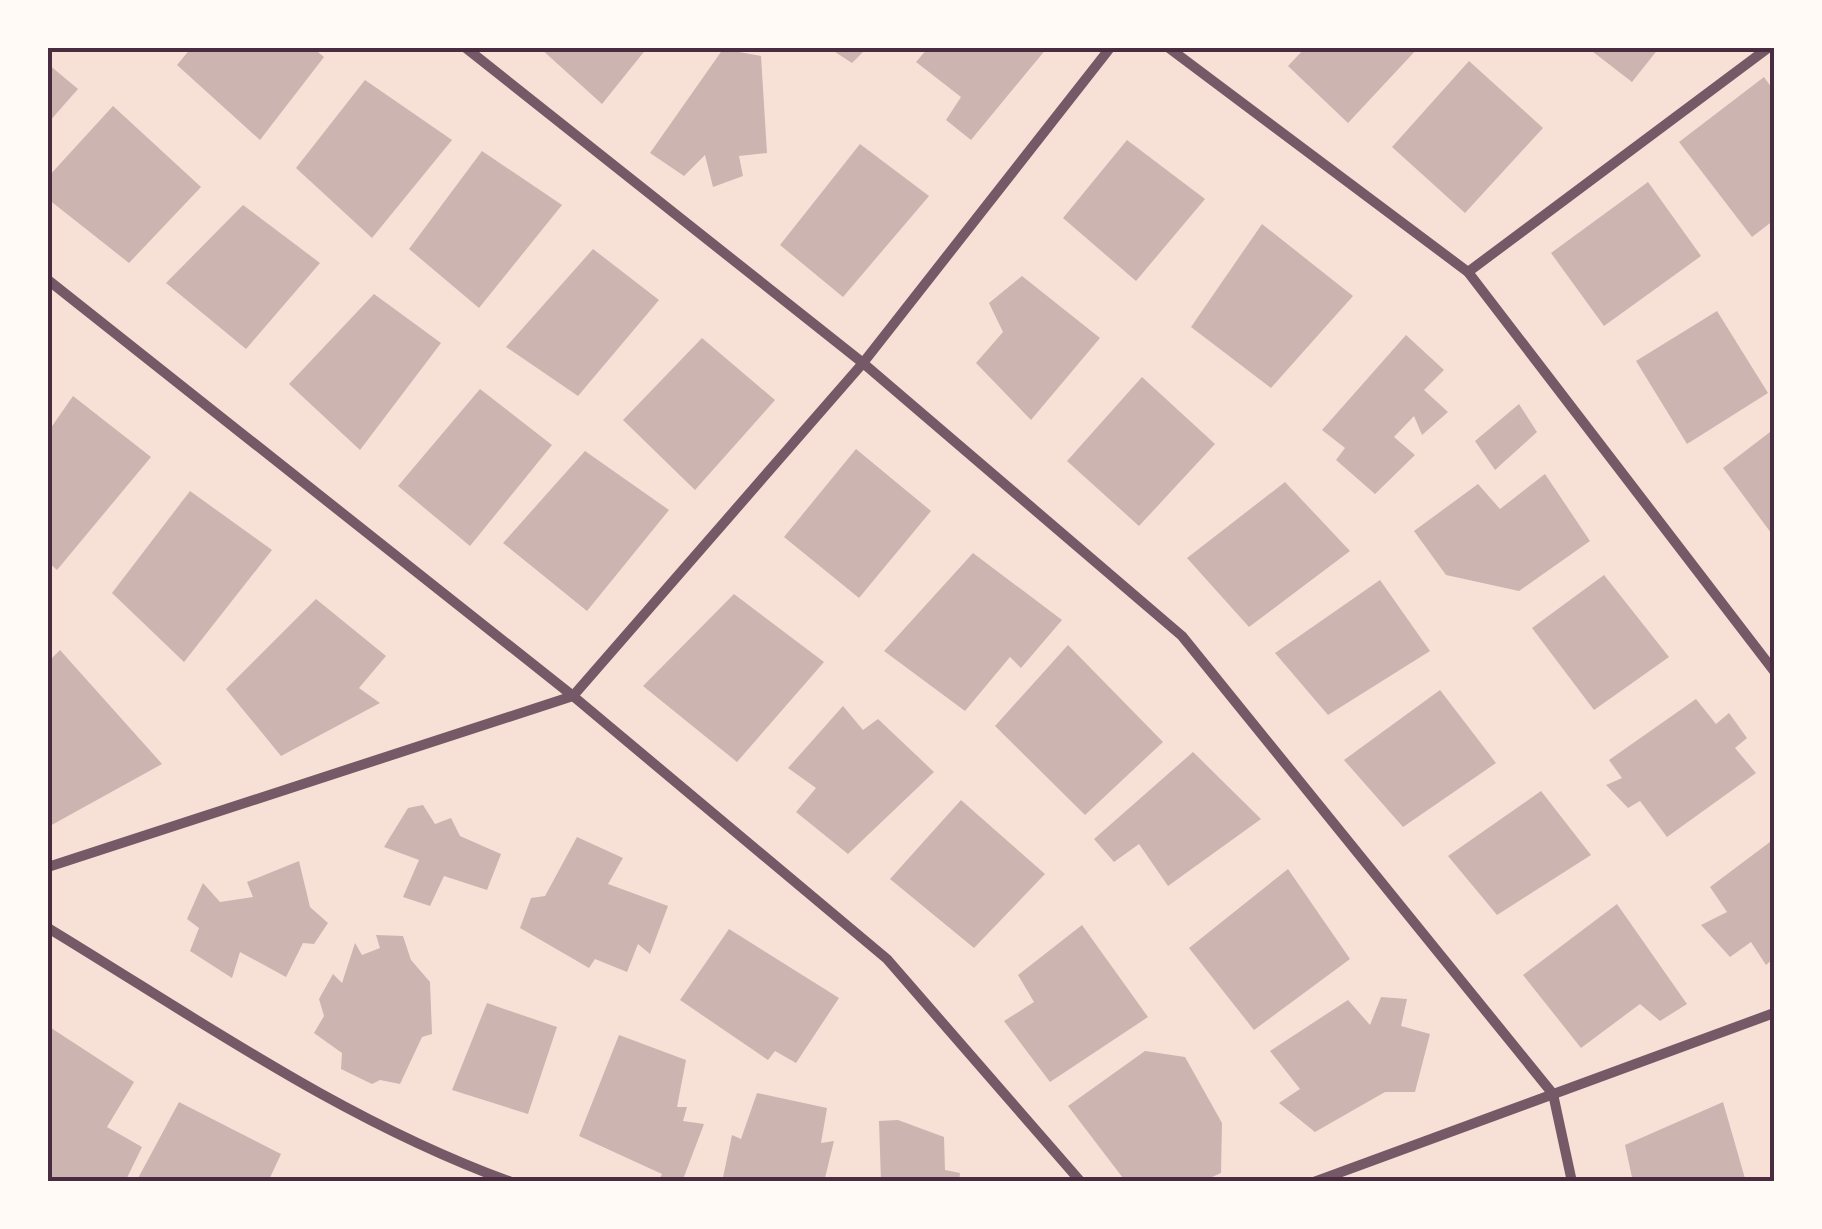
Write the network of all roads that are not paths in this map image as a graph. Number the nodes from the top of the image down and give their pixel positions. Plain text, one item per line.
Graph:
1 (466, 48) edge
2 (1110, 48) edge
3 (1169, 48) edge
4 (1768, 48) edge
5 (1468, 272) junction
6 (48, 280) edge
7 (863, 363) junction
8 (1774, 671) edge
9 (572, 696) junction
10 (48, 866) edge
11 (48, 928) edge
12 (1774, 1013) edge
13 (1553, 1094) junction
14 (511, 1182) edge
15 (1080, 1182) edge
16 (1314, 1182) edge
17 (1572, 1182) edge

1 - 7 street
2 - 7 street
3 - 5 street
4 - 5 street
5 - 8 street
6 - 9 street
7 - 9 street
7 - 13 street
9 - 10 street
9 - 15 street
11 - 14 street
12 - 13 street
13 - 16 street
13 - 17 street

